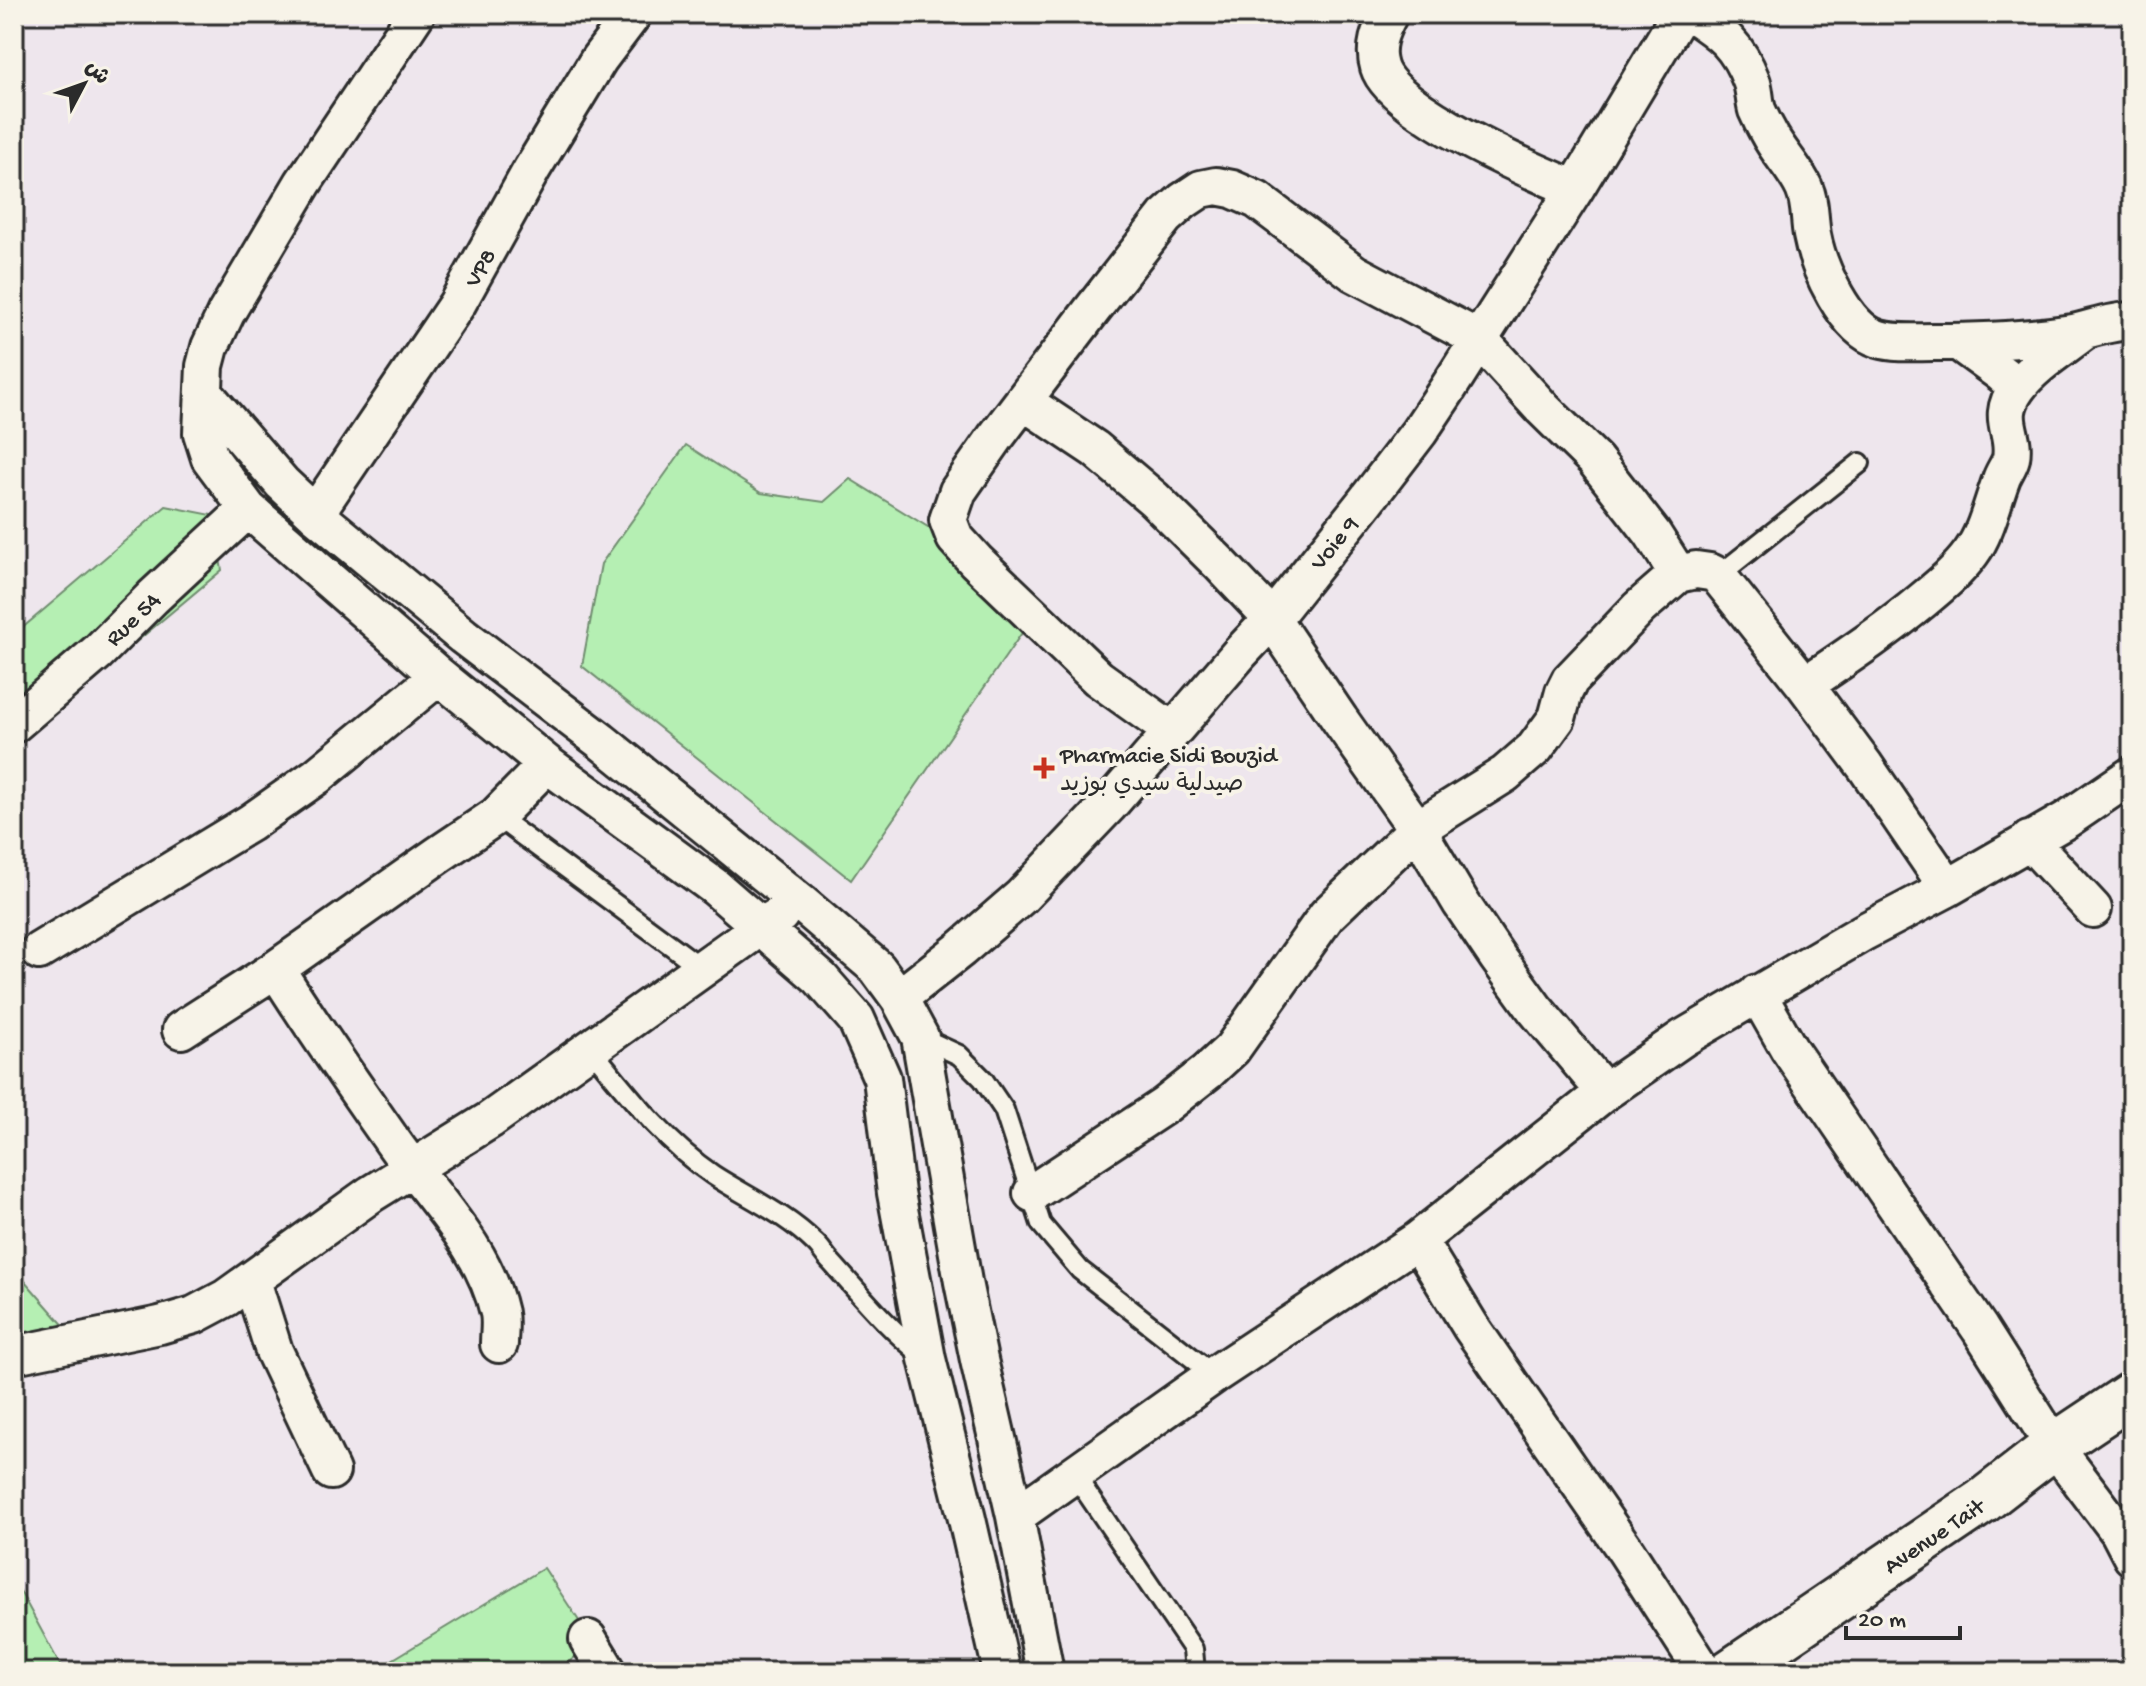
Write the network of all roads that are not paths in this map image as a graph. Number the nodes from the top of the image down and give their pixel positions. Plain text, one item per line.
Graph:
1 (416, 14) edge
2 (633, 14) edge
3 (1389, 14) edge
4 (1680, 14) edge
5 (1692, 14) edge
6 (1575, 189) junction
7 (2132, 321) edge
8 (2085, 330) junction
9 (1479, 339) junction
10 (1958, 342) junction
11 (2017, 388) junction
12 (204, 393) junction
13 (1023, 401) junction
14 (1860, 463) dead end
15 (248, 509) junction
16 (315, 514) junction
17 (1678, 574) junction
18 (1718, 576) junction
19 (1272, 619) junction
20 (439, 676) junction
21 (1805, 685) junction
22 (14, 724) edge
23 (1172, 731) junction
24 (547, 764) junction
25 (2132, 775) edge
26 (496, 816) junction
27 (1417, 829) junction
28 (2029, 840) junction
29 (1948, 888) junction
30 (801, 903) junction
31 (2093, 909) dead end
32 (762, 926) junction
33 (39, 951) dead end
34 (276, 969) junction
35 (703, 969) junction
36 (1757, 993) junction
37 (899, 998) junction
38 (181, 1030) dead end
39 (920, 1037) junction
40 (590, 1048) junction
41 (1605, 1092) junction
42 (411, 1168) junction
43 (1032, 1193) junction
44 (1418, 1240) junction
45 (252, 1281) junction
46 (499, 1344) dead end
47 (14, 1355) edge
48 (927, 1359) junction
49 (979, 1360) junction
50 (1214, 1375) junction
51 (2132, 1394) edge
52 (2054, 1446) junction
53 (331, 1471) dead end
54 (1074, 1474) junction
55 (1015, 1516) junction
56 (2132, 1557) edge
57 (588, 1639) dead end
58 (608, 1672) edge
59 (1002, 1672) edge
60 (1045, 1672) edge
61 (1195, 1672) edge
62 (1704, 1672) edge
63 (1730, 1672) edge

1 - 12 street
2 - 16 street, VP8
3 - 6 street
4 - 6 street, Voie 9
5 - 10 street
6 - 9 street, Voie 9
7 - 8 street
8 - 10 street
8 - 11 street
9 - 13 street
9 - 17 street
9 - 19 street, Voie 9
10 - 11 street
11 - 21 street
12 - 15 street
12 - 16 street
13 - 19 street
13 - 23 street
14 - 18 lane
15 - 20 street
15 - 22 street, Rue 54
16 - 30 street
17 - 18 street
17 - 27 street
18 - 21 street
19 - 23 street, Voie 9
19 - 27 street
20 - 24 street
20 - 33 street
21 - 29 street
23 - 37 street, Voie 9
24 - 26 street
24 - 32 street
25 - 28 street
26 - 34 street
26 - 35 lane
27 - 41 street
27 - 43 street
28 - 29 street
28 - 31 street
29 - 36 street
30 - 32 street
30 - 37 street
32 - 35 street
32 - 48 street
34 - 38 street
34 - 42 street
35 - 40 street
36 - 41 street
36 - 52 street
37 - 39 street
39 - 43 lane
39 - 49 street
40 - 42 street
40 - 48 lane
41 - 44 street
42 - 45 street
42 - 46 street
43 - 50 lane
44 - 50 street
44 - 62 street
45 - 47 street
45 - 53 street
48 - 49 street
48 - 59 street
49 - 55 street
50 - 54 street
51 - 52 street, Avenue Tait
52 - 56 street
52 - 63 street, Avenue Tait
54 - 55 street
54 - 61 lane
55 - 60 street
57 - 58 street

